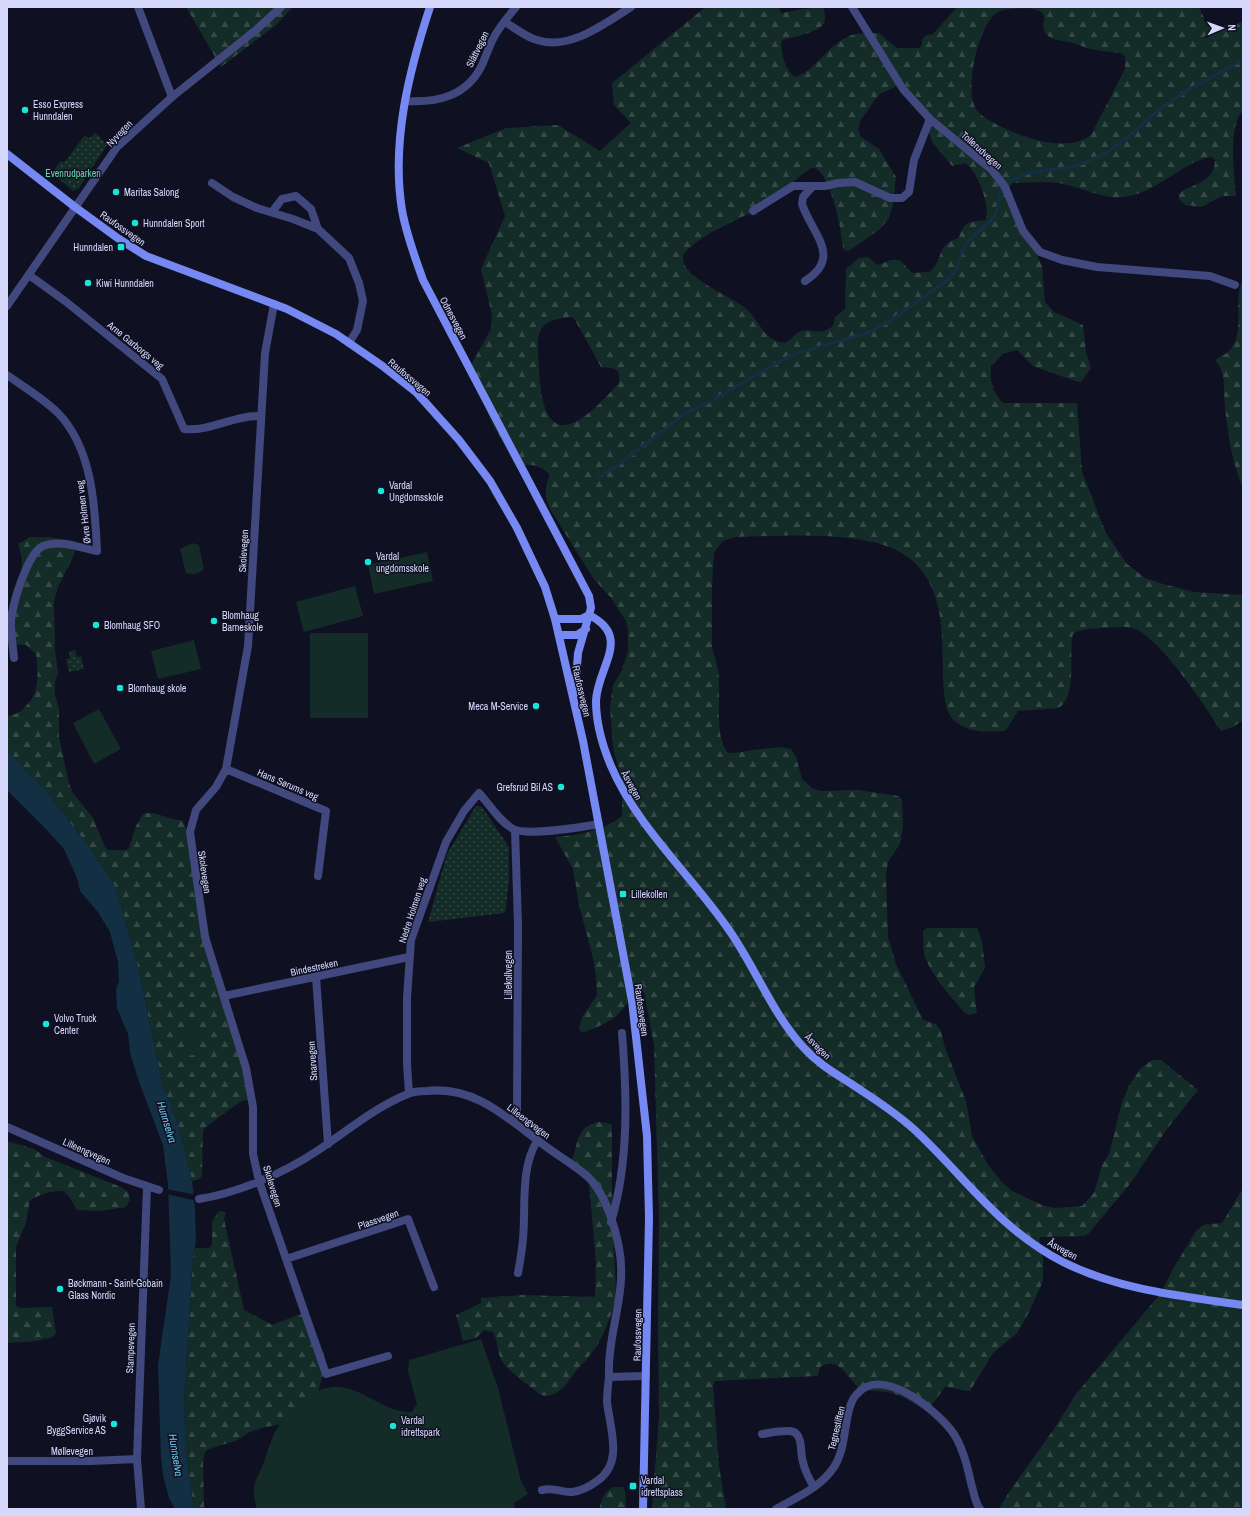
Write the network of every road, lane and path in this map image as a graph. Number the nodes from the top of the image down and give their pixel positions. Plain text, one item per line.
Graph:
1 (138, 7) edge
2 (281, 7) edge
3 (430, 7) edge
4 (516, 7) edge
5 (631, 7) edge
6 (852, 7) edge
7 (505, 22) junction
8 (172, 97) junction
9 (405, 101) junction
10 (930, 118) junction
11 (7, 154) edge
12 (212, 184) dead end
13 (813, 186) junction
14 (75, 207) junction
15 (272, 212) junction
16 (753, 212) dead end
17 (318, 229) junction
18 (30, 275) junction
19 (805, 281) dead end
20 (1236, 285) dead end
21 (274, 304) junction
22 (7, 306) edge
23 (349, 343) junction
24 (7, 375) edge
25 (260, 416) junction
26 (589, 615) junction
27 (555, 619) junction
28 (586, 629) junction
29 (559, 635) junction
30 (14, 658) dead end
31 (575, 704) junction
32 (226, 769) junction
33 (599, 824) junction
34 (515, 830) junction
35 (318, 876) dead end
36 (409, 957) junction
37 (316, 976) junction
38 (224, 996) junction
39 (622, 1033) dead end
40 (409, 1093) junction
41 (513, 1120) junction
42 (7, 1126) edge
43 (537, 1140) junction
44 (328, 1144) junction
45 (260, 1181) junction
46 (147, 1187) junction
47 (159, 1190) dead end
48 (199, 1199) dead end
49 (611, 1222) junction
50 (286, 1259) junction
51 (518, 1273) dead end
52 (434, 1287) dead end
53 (1243, 1305) edge
54 (388, 1356) dead end
55 (646, 1376) junction
56 (609, 1377) junction
57 (762, 1434) dead end
58 (137, 1459) junction
59 (7, 1461) edge
60 (814, 1488) junction
61 (542, 1490) dead end
62 (141, 1509) edge
63 (643, 1509) edge
64 (776, 1509) edge
65 (980, 1509) edge

1 - 8 street
2 - 8 street, Nyvegen
3 - 9 main road, Odnesvegen
4 - 7 street, Slåttvegen
5 - 7 street
6 - 10 street, Tollerudvegen
7 - 9 street, Slåttvegen
8 - 14 street, Nyvegen
9 - 26 main road, Odnesvegen
10 - 13 street
10 - 20 street, Tollerudvegen
11 - 14 main road, Raufossvegen
12 - 15 street
13 - 16 street
13 - 19 street
14 - 18 street, Nyvegen
14 - 21 main road, Raufossvegen
15 - 17 street
15 - 17 street
17 - 23 street
18 - 22 street, Nyvegen
18 - 25 street, Arne Garborgs veg
21 - 23 main road, Raufossvegen
21 - 25 street, Skolevegen
23 - 27 main road, Raufossvegen
24 - 30 street, Øvre Holmen veg
25 - 32 street, Skolevegen
26 - 27 main road
26 - 28 main road, Odnesvegen
26 - 53 main road, Åsvegen
27 - 29 main road, Raufossvegen
28 - 29 main road
28 - 31 main road, Odnesvegen
29 - 31 main road, Raufossvegen
31 - 33 main road, Raufossvegen
32 - 35 street, Hans Sørums veg
32 - 38 street, Skolevegen
33 - 34 street
33 - 55 main road, Raufossvegen
34 - 36 street, Nedre Holmen veg
34 - 41 street, Lillekollvegen
36 - 37 street, Bindestreken
36 - 40 street, Nedre Holmen veg
37 - 38 street, Bindestreken
37 - 44 street, Snarvegen
38 - 45 street, Skolevegen
39 - 49 street
40 - 41 street, Lilleengvegen
40 - 44 street, Lilleengvegen
41 - 43 street, Lilleengvegen
42 - 46 street, Lilleengvegen
43 - 49 street, Lilleengvegen
43 - 51 street
44 - 45 street, Lilleengvegen
45 - 48 street, Lilleengvegen
45 - 50 street, Skolevegen
46 - 47 street, Lilleengvegen
46 - 58 street, Stampevegen
49 - 56 street, Lilleengvegen
50 - 52 street, Plassvegen
50 - 54 street, Skolevegen
55 - 56 street
55 - 63 main road, Raufossvegen
56 - 61 street, Lilleengvegen
57 - 60 street
58 - 59 street, Møllevegen
58 - 62 street, Stampevegen
60 - 64 street, Tegnestiften
60 - 65 street, Tegnestiften

